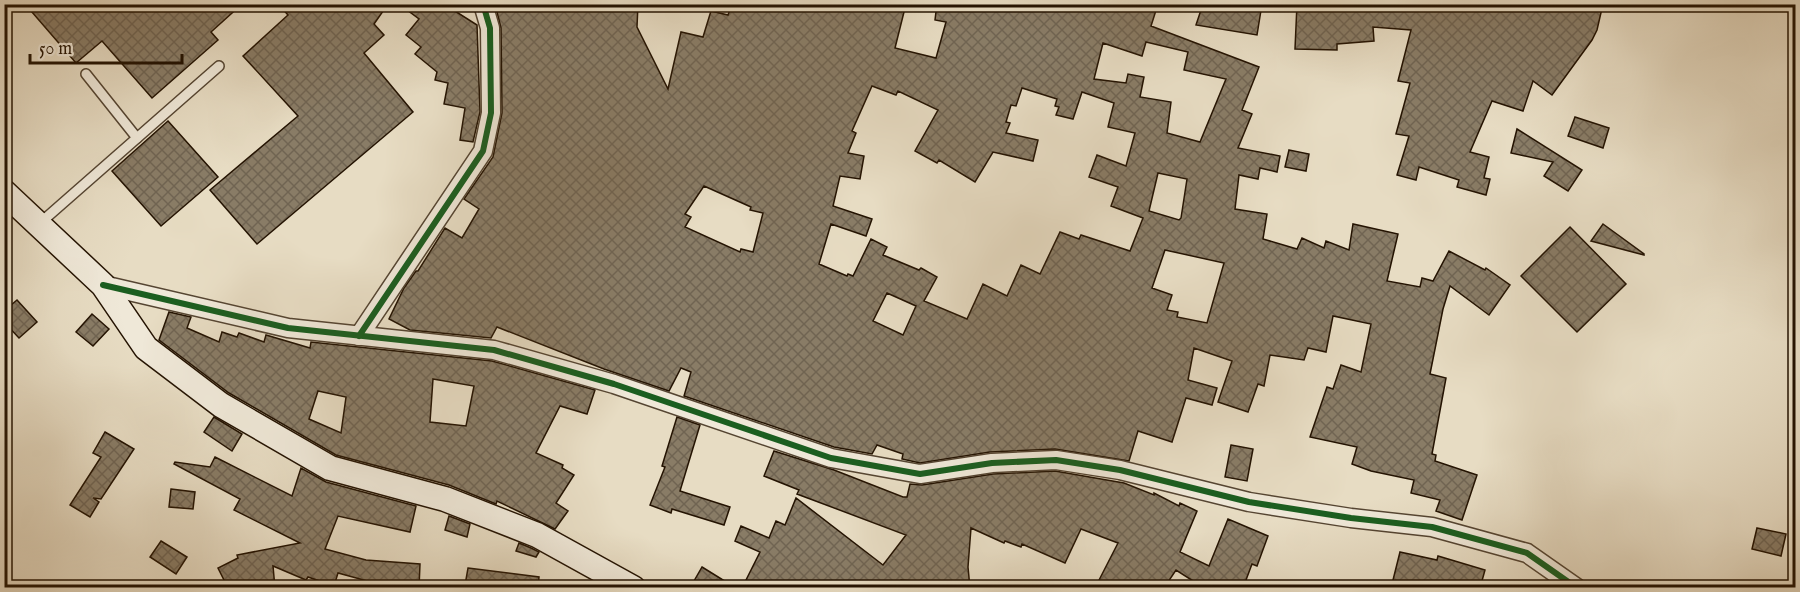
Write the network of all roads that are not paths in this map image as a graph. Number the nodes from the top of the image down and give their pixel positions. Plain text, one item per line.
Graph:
1 (483, 4) edge
2 (219, 66) dead end
3 (87, 74) dead end
4 (137, 138) junction
5 (4, 192) edge
6 (39, 224) junction
7 (103, 285) junction
8 (359, 336) junction
9 (633, 588) edge
10 (1577, 588) edge

1 - 8 street
2 - 4 lane
3 - 4 lane
4 - 6 lane
5 - 6 street
6 - 7 street
7 - 8 street
7 - 9 street
8 - 10 street

